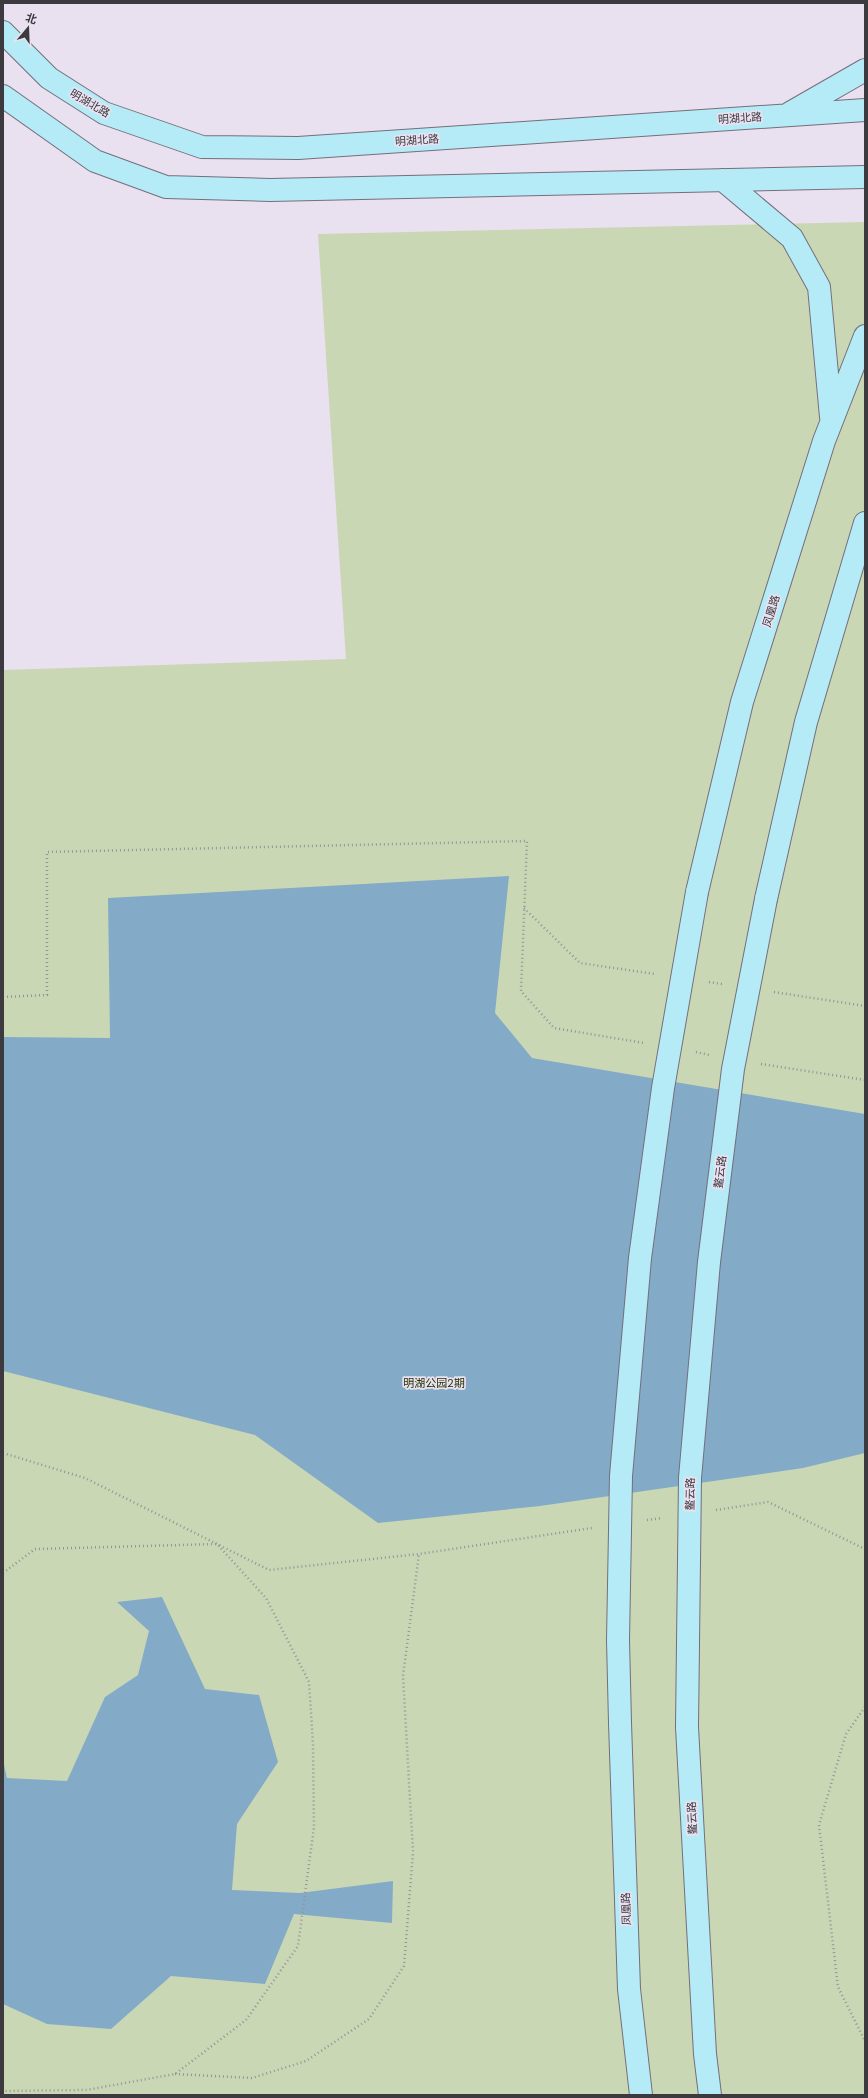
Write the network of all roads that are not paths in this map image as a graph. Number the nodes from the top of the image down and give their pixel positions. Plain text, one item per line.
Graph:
1 (3, 32) edge
2 (865, 70) edge
3 (3, 96) edge
4 (865, 110) edge
5 (786, 115) junction
6 (865, 177) edge
7 (723, 180) junction
8 (865, 336) edge
9 (832, 422) junction
10 (865, 523) edge
11 (641, 2095) edge
12 (710, 2095) edge

1 - 5 street, 明湖北路
2 - 5 street
3 - 7 street
4 - 5 street, 明湖北路
6 - 7 street
7 - 9 street
8 - 9 street, 凤凰路
9 - 11 street, 凤凰路, bridge
10 - 12 street, 鳌云路, bridge

